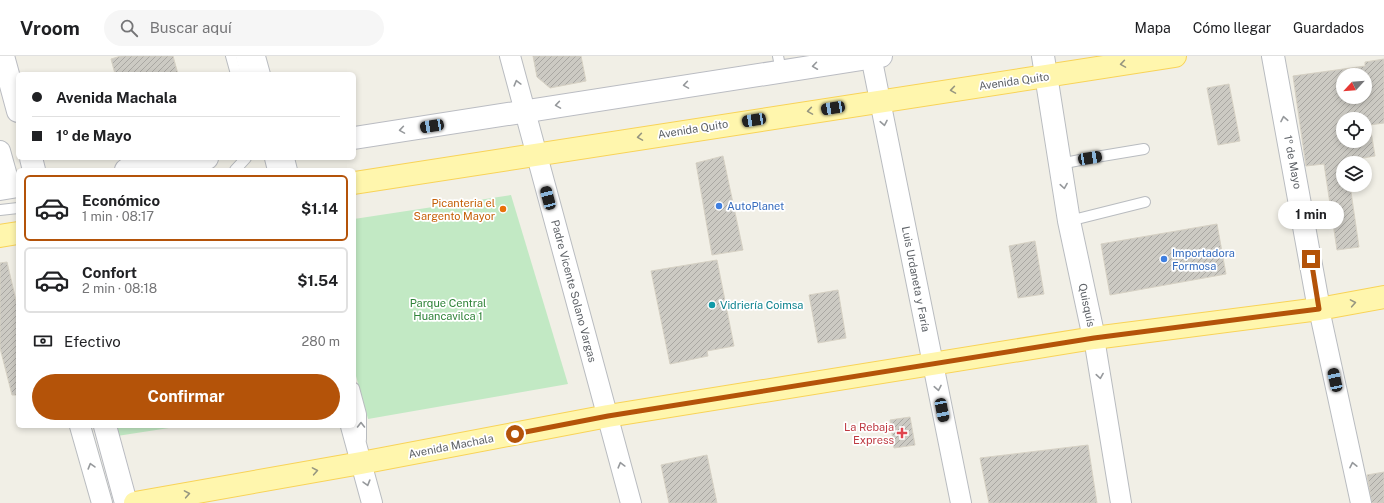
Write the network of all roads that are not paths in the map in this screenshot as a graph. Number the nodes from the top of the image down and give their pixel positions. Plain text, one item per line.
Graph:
1 (3, 56) edge
2 (231, 56) edge
3 (246, 56) edge
4 (260, 56) edge
5 (510, 56) edge
6 (1175, 56) edge
7 (1273, 56) edge
8 (874, 57) edge
9 (780, 63) edge
10 (1045, 66) edge
11 (235, 72) edge
12 (250, 72) edge
13 (264, 72) edge
14 (880, 101) junction
15 (16, 104) edge
16 (525, 110) junction
17 (356, 138) edge
18 (1144, 150) dead end
19 (0, 151) edge
20 (536, 154) junction
21 (194, 160) edge
22 (244, 160) edge
23 (1060, 164) junction
24 (140, 168) edge
25 (237, 168) edge
26 (356, 183) edge
27 (9, 187) edge
28 (1145, 202) dead end
29 (16, 208) edge
30 (0, 210) edge
31 (1069, 221) junction
32 (16, 233) edge
33 (0, 236) edge
34 (1384, 297) edge
35 (1319, 309) junction
36 (1094, 338) junction
37 (933, 364) junction
38 (356, 395) edge
39 (608, 416) junction
40 (81, 428) edge
41 (106, 428) edge
42 (352, 428) edge
43 (361, 463) junction
44 (102, 503) edge
45 (126, 503) edge
46 (135, 503) edge
47 (372, 503) edge
48 (631, 503) edge
49 (961, 503) edge
50 (1121, 503) edge
51 (1361, 503) edge

1 - 15 main road
2 - 11 lane
3 - 12 street
4 - 13 lane
16 -> 5 street, Padre Vicente Solano Vargas
6 -> 10 main road, Avenida Quito
35 -> 7 main road, 1º de Mayo
8 -> 9 main road
8 - 14 street, Luis Urdaneta y Faría
9 -> 16 main road
10 -> 14 main road, Avenida Quito
10 - 23 main road, Quisquís
14 -> 20 main road, Avenida Quito
14 -> 37 street, Luis Urdaneta y Faría
16 -> 17 main road
16 - 20 street, Padre Vicente Solano Vargas
18 - 23 lane
19 - 27 street
20 - 26 main road, Avenida Quito
20 - 39 street, Padre Vicente Solano Vargas
21 - 24 main road
22 - 25 lane
23 -> 31 main road, Quisquís
28 - 31 lane
29 - 30 lane
31 - 36 main road, Quisquís
32 - 33 main road
35 -> 34 main road, Avenida Machala
35 - 36 main road, Avenida Machala
51 -> 35 street, 1º de Mayo
36 - 37 main road, Avenida Machala
36 -> 50 street, Quisquís
37 - 39 main road, Avenida Machala
37 -> 49 street, Luis Urdaneta y Faría
43 -> 38 lane
39 - 43 main road, Avenida Machala
48 -> 39 street, Padre Vicente Solano Vargas
44 -> 40 street
41 - 45 main road
42 - 43 street
46 -> 43 main road, Avenida Machala
43 -> 47 street

